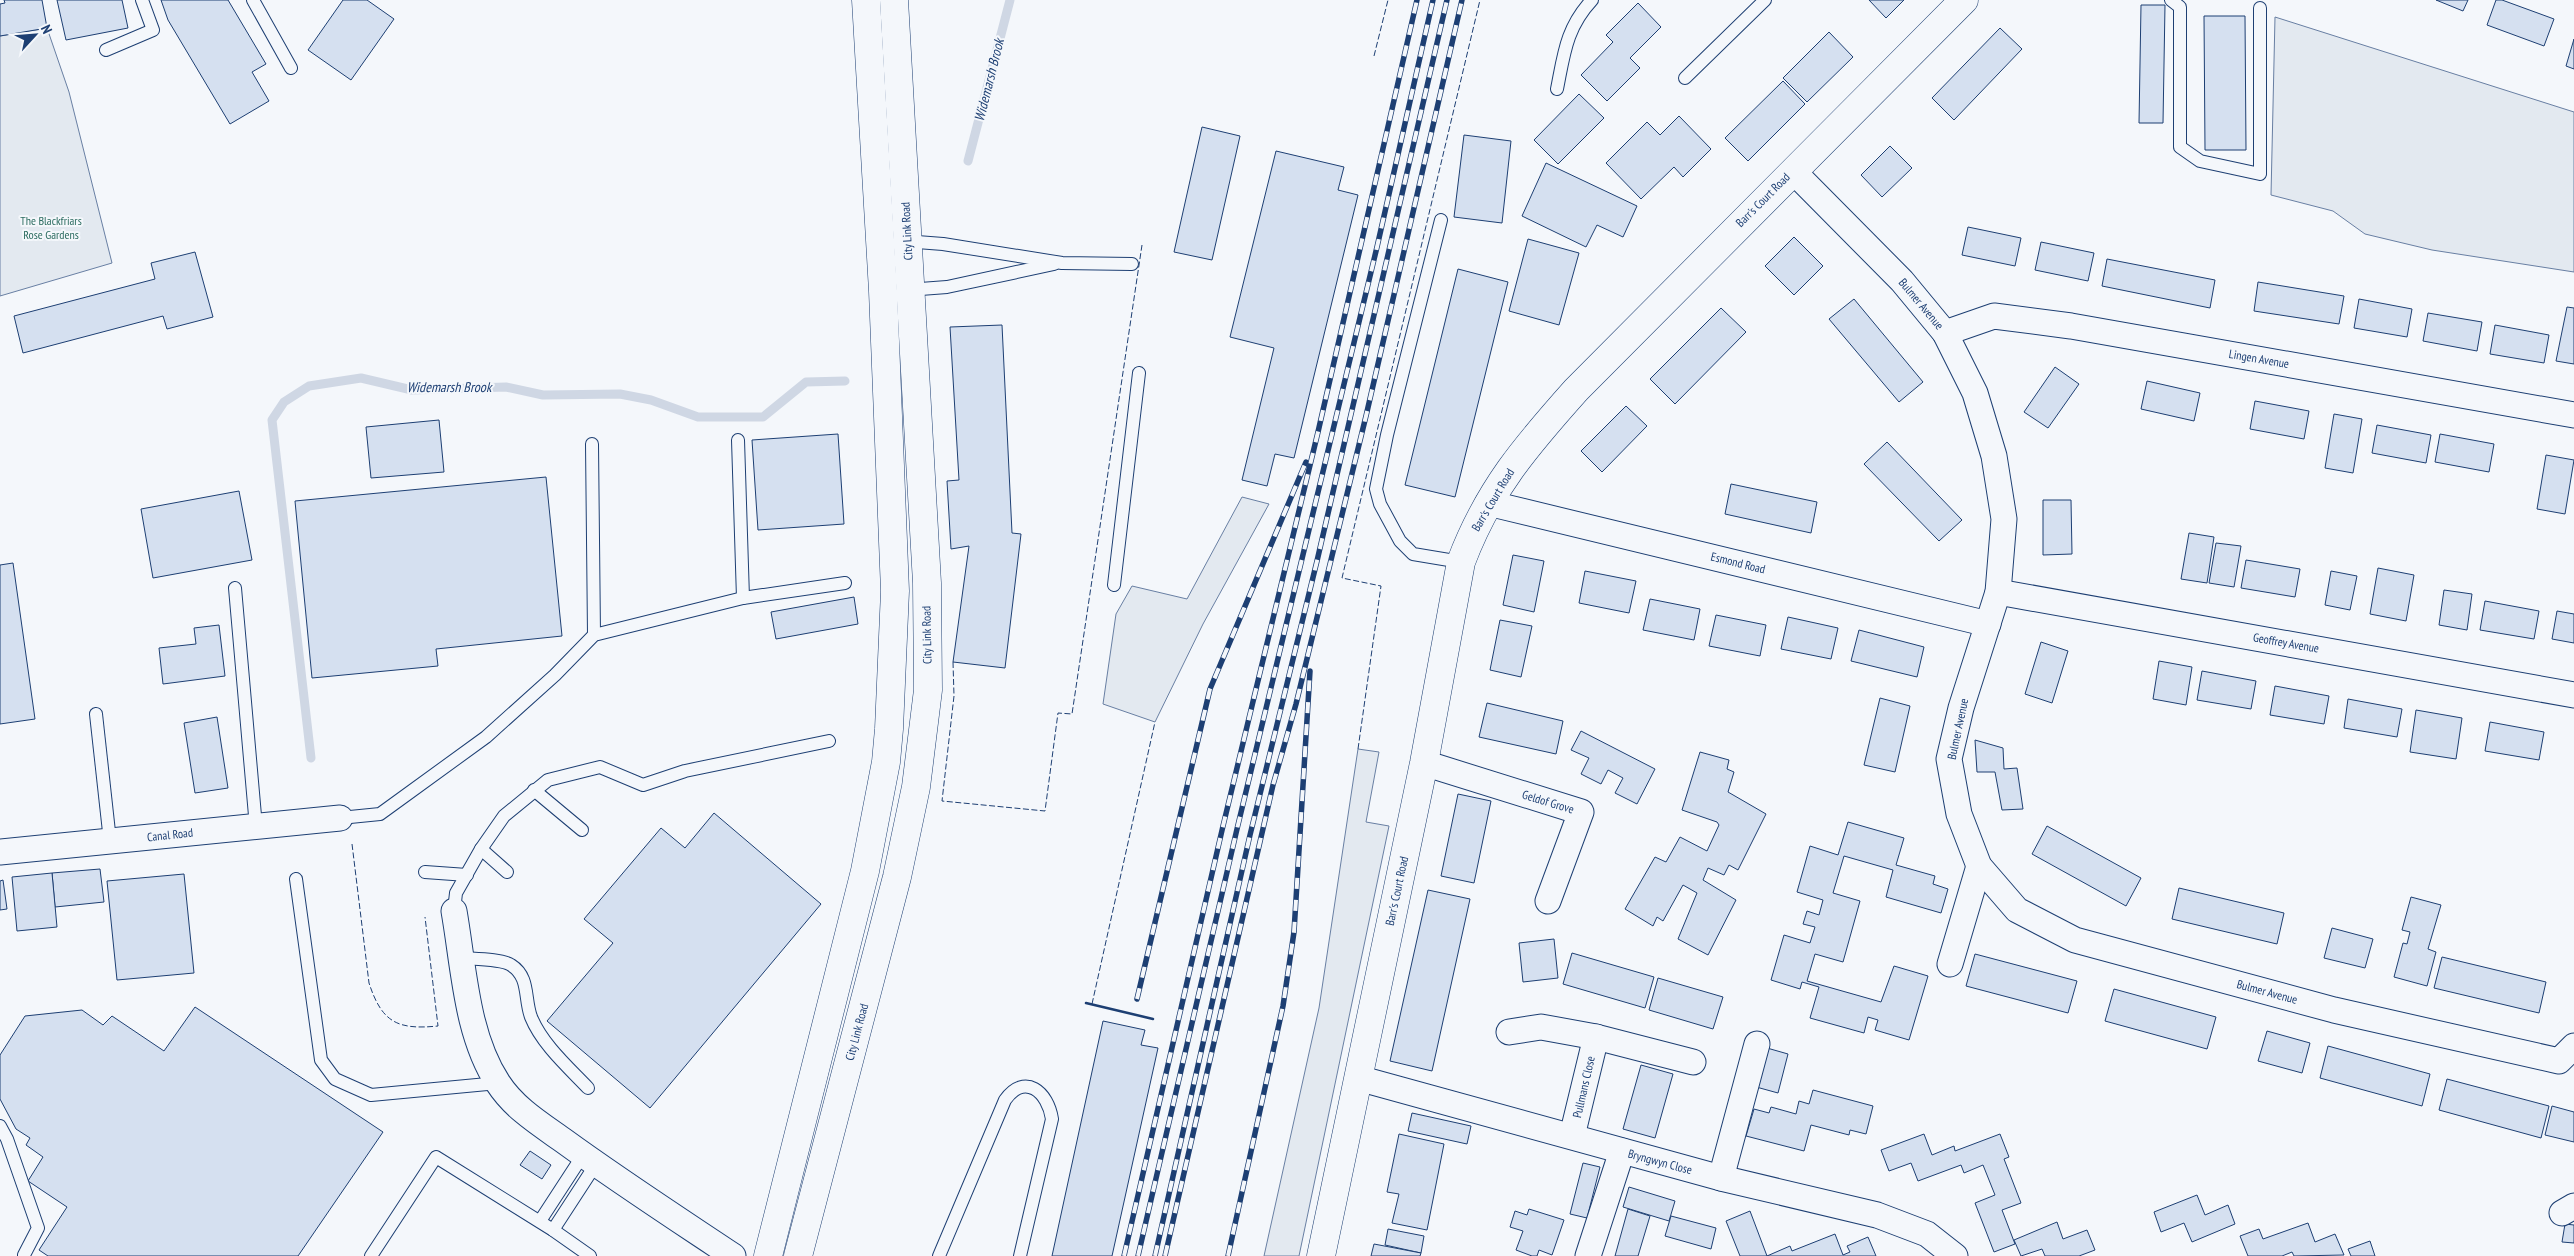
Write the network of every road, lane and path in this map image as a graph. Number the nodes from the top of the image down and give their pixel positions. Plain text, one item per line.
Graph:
1 (142, 0) edge
2 (253, 0) edge
3 (866, 0) edge
4 (894, 0) edge
5 (1592, 0) edge
6 (1765, 0) edge
7 (1964, 0) edge
8 (2171, 0) edge
9 (2260, 8) dead end
10 (106, 50) dead end
11 (291, 68) dead end
12 (1685, 78) dead end
13 (1557, 90) dead end
14 (1792, 171) junction
15 (1441, 220) dead end
16 (879, 241) junction
17 (908, 241) junction
18 (1062, 263) junction
19 (1132, 264) dead end
20 (910, 289) junction
21 (882, 291) junction
22 (1945, 333) junction
23 (1139, 373) dead end
24 (2574, 415) edge
25 (738, 440) dead end
26 (592, 444) dead end
27 (1488, 502) junction
28 (1461, 562) junction
29 (845, 583) dead end
30 (1114, 586) dead end
31 (235, 588) dead end
32 (1998, 592) junction
33 (744, 598) junction
34 (1988, 624) junction
35 (594, 635) junction
36 (2574, 695) edge
37 (96, 714) dead end
38 (829, 741) dead end
39 (1424, 763) junction
40 (534, 790) junction
41 (340, 818) joint
42 (256, 826) junction
43 (582, 830) dead end
44 (110, 841) junction
45 (481, 848) junction
46 (0, 852) edge
47 (1979, 866) junction
48 (425, 872) dead end
49 (507, 872) dead end
50 (467, 876) junction
51 (296, 879) dead end
52 (1548, 902) dead end
53 (454, 911) joint
54 (462, 958) junction
55 (1950, 964) dead end
56 (1509, 1032) dead end
57 (1596, 1037) junction
58 (1757, 1044) dead end
59 (2569, 1057) edge
60 (1693, 1062) dead end
61 (1358, 1078) junction
62 (498, 1083) junction
63 (588, 1088) dead end
64 (0, 1126) edge
65 (1572, 1136) junction
66 (1622, 1151) junction
67 (589, 1160) junction
68 (1721, 1178) junction
69 (540, 1221) junction
70 (554, 1230) junction
71 (24, 1255) edge
72 (371, 1256) edge
73 (590, 1256) edge
74 (734, 1256) edge
75 (768, 1256) edge
76 (798, 1256) edge
77 (939, 1256) edge
78 (1020, 1256) edge
79 (1321, 1256) edge
80 (1588, 1256) edge
81 (1955, 1256) edge

1 - 10 lane
2 - 11 lane
3 - 16 main road
4 - 17 main road, City Link Road
5 - 13 lane
6 - 12 lane
7 - 14 main road, Barr's Court Road
8 - 9 lane
14 - 22 street, Bulmer Avenue
14 - 27 main road, Barr's Court Road
15 - 28 lane
16 - 17 lane
16 - 21 main road
17 - 18 lane
17 - 20 main road, City Link Road
18 - 19 lane
18 - 20 lane
20 - 21 lane
20 - 76 main road, City Link Road
21 - 75 main road
22 - 24 street, Lingen Avenue
22 - 32 street, Bulmer Avenue
23 - 30 lane
25 - 33 lane
26 - 35 lane
27 - 28 main road, Barr's Court Road
27 - 34 street, Esmond Road
28 - 39 main road, Barr's Court Road
29 - 33 lane
31 - 42 lane
32 - 34 street, Bulmer Avenue
32 - 36 street, Geoffrey Avenue
33 - 35 lane
34 - 47 street, Bulmer Avenue
35 - 41 lane
37 - 44 lane
38 - 40 lane
39 - 52 street, Geldof Grove
39 - 61 main road, Barr's Court Road
40 - 43 lane
40 - 45 lane
41 - 42 street, Canal Road
42 - 44 street, Canal Road
44 - 46 street, Canal Road
45 - 49 lane
45 - 50 lane
47 - 55 street
47 - 59 street, Bulmer Avenue
48 - 50 lane
50 - 53 lane
51 - 62 lane
53 - 54 street
54 - 62 street
54 - 63 lane
56 - 57 street
57 - 60 street
57 - 65 street, Pullmans Close
58 - 68 street
61 - 65 street, Bryngwyn Close
61 - 79 main road, Barr's Court Road
62 - 67 street
64 - 71 lane
65 - 66 street, Bryngwyn Close
66 - 68 street, Bryngwyn Close
66 - 80 street
67 - 69 lane
67 - 70 lane
67 - 74 street
68 - 81 street, Bryngwyn Close
69 - 70 lane
69 - 72 lane
70 - 73 lane
77 - 78 lane

